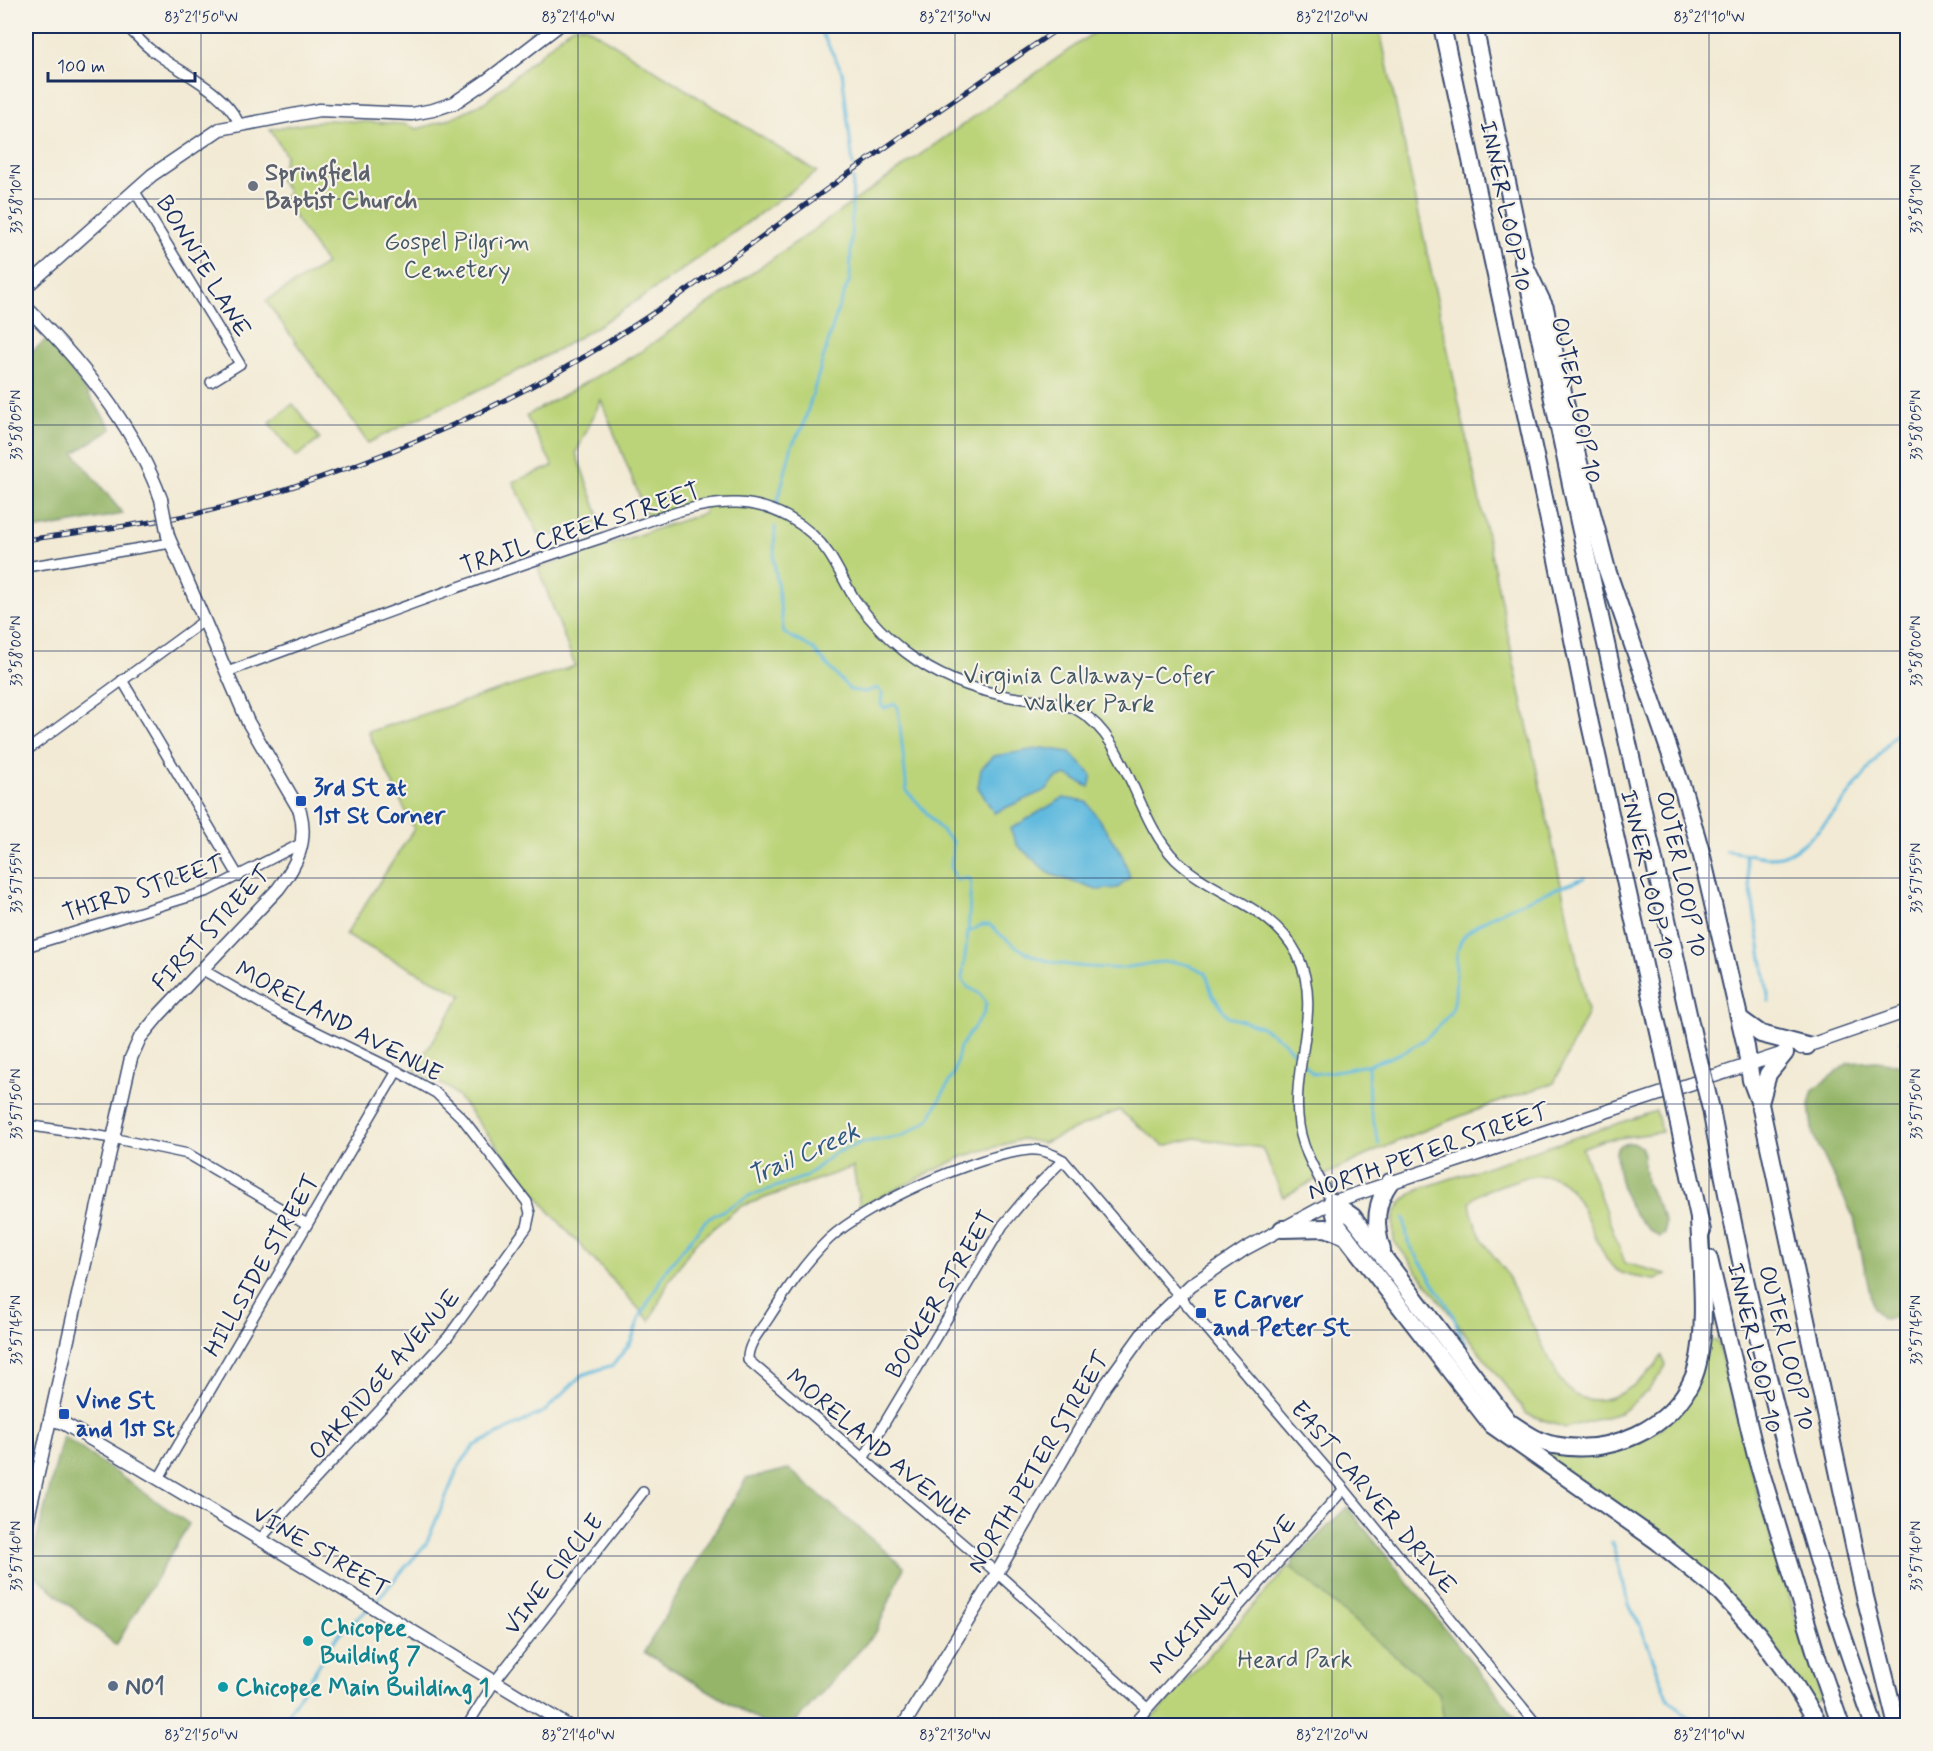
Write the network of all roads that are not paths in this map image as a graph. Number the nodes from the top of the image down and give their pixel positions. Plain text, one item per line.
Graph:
1 (126, 26) edge
2 (558, 26) edge
3 (1442, 26) edge
4 (1474, 26) edge
5 (239, 123) junction
6 (134, 190) junction
7 (1523, 262) junction
8 (26, 287) edge
9 (26, 307) edge
10 (210, 382) dead end
11 (170, 539) junction
12 (26, 567) edge
13 (205, 620) junction
14 (227, 672) junction
15 (122, 680) junction
16 (26, 751) edge
17 (302, 843) junction
18 (239, 877) junction
19 (26, 947) edge
20 (202, 970) junction
21 (1908, 1011) edge
22 (1740, 1019) junction
23 (1807, 1046) junction
24 (1785, 1053) junction
25 (1749, 1065) junction
26 (397, 1071) junction
27 (1760, 1104) junction
28 (26, 1125) edge
29 (112, 1138) junction
30 (1063, 1160) junction
31 (1390, 1182) junction
32 (1332, 1202) junction
33 (1699, 1220) junction
34 (307, 1224) junction
35 (527, 1227) joint
36 (1282, 1229) junction
37 (1346, 1236) junction
38 (1385, 1259) junction
39 (1177, 1296) junction
40 (50, 1419) junction
41 (863, 1459) junction
42 (159, 1478) junction
43 (1344, 1489) junction
44 (643, 1492) dead end
45 (26, 1527) edge
46 (260, 1539) junction
47 (997, 1573) junction
48 (495, 1681) junction
49 (1147, 1708) junction
50 (467, 1725) edge
51 (568, 1725) edge
52 (903, 1725) edge
53 (1132, 1725) edge
54 (1538, 1725) edge
55 (1820, 1725) edge
56 (1841, 1725) edge
57 (1874, 1725) edge
58 (1897, 1725) edge

1 - 5 street
2 - 5 street
3 - 33 highway, INNER LOOP 10, bridge
4 - 7 highway, OUTER LOOP 10
5 - 6 street
6 - 8 street
6 - 10 street, BONNIE LANE
7 - 22 highway
7 - 57 highway, OUTER LOOP 10, bridge
9 - 11 street, FIRST STREET, bridge
11 - 12 street
11 - 13 street, FIRST STREET
13 - 14 street, FIRST STREET
13 - 15 street
14 - 17 street, FIRST STREET
14 - 32 street, TRAIL CREEK STREET
15 - 16 street
15 - 18 street
17 - 18 street, THIRD STREET
17 - 20 street, FIRST STREET
18 - 19 street, THIRD STREET
20 - 26 street, MORELAND AVENUE
20 - 29 street, FIRST STREET
21 - 23 street, NORTH PETER STREET
22 - 23 highway
22 - 25 highway
23 - 24 street, NORTH PETER STREET
24 - 25 street, NORTH PETER STREET
24 - 27 highway
25 - 27 highway
25 - 31 street, NORTH PETER STREET
26 - 34 street, HILLSIDE STREET
26 - 35 street, MORELAND AVENUE
27 - 58 highway
28 - 29 street
29 - 34 street
29 - 40 street, FIRST STREET
30 - 39 street, EAST CARVER DRIVE
30 - 41 street, BOOKER STREET
30 - 41 street, MORELAND AVENUE
31 - 32 street, NORTH PETER STREET
31 - 38 highway
32 - 36 street, NORTH PETER STREET
32 - 37 highway
32 - 38 highway
33 - 38 highway
33 - 56 highway, INNER LOOP 10
34 - 42 street, HILLSIDE STREET
35 - 46 street, OAKRIDGE AVENUE
36 - 37 highway
36 - 39 street, NORTH PETER STREET
37 - 55 highway
39 - 43 street, EAST CARVER DRIVE
39 - 47 street, NORTH PETER STREET
40 - 42 street, VINE STREET
40 - 45 street, FIRST STREET
41 - 47 street, MORELAND AVENUE
42 - 46 street, VINE STREET
43 - 49 street, MCKINLEY DRIVE
43 - 54 street, EAST CARVER DRIVE
44 - 48 street, VINE CIRCLE
46 - 48 street, VINE STREET
47 - 49 street, MORELAND AVENUE
47 - 52 street, NORTH PETER STREET
48 - 50 street, VINE CIRCLE
48 - 51 street, VINE STREET
49 - 53 street, MCKINLEY DRIVE

